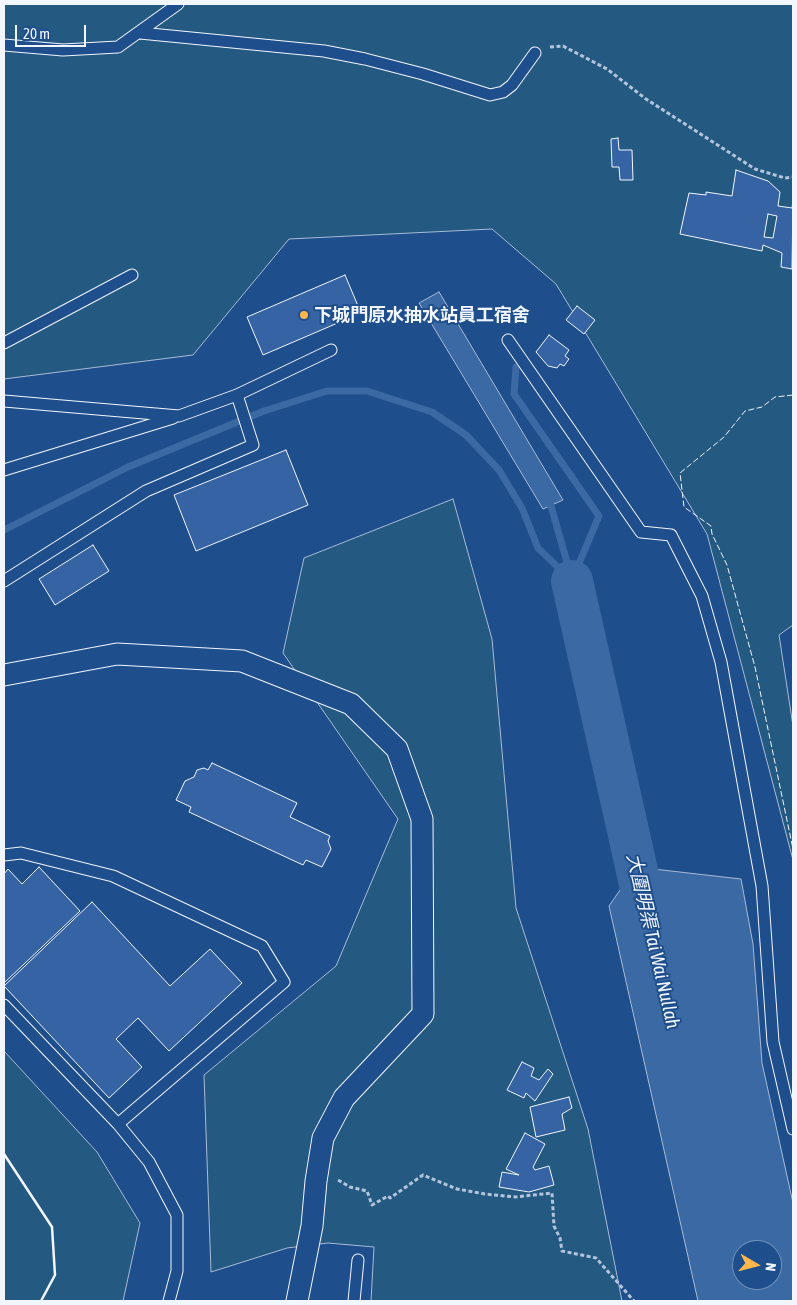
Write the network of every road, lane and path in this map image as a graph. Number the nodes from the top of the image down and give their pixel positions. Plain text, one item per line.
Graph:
1 (178, 4) edge
2 (140, 33) junction
3 (4, 45) edge
4 (535, 53) joint
5 (793, 177) edge
6 (132, 275) dead end
7 (508, 340) dead end
8 (4, 343) edge
9 (331, 350) dead end
10 (237, 395) junction
11 (4, 401) edge
12 (179, 416) junction
13 (4, 470) edge
14 (4, 581) edge
15 (4, 675) edge
16 (4, 855) edge
17 (4, 1005) edge
18 (118, 1124) junction
19 (793, 1129) edge
20 (318, 1168) junction
21 (358, 1260) dead end
22 (169, 1301) edge
23 (298, 1301) edge
24 (354, 1301) edge
25 (634, 1301) edge

1 - 2 lane
2 - 3 lane
2 - 4 lane
4 - 5 path
6 - 8 lane
7 - 19 lane
9 - 10 lane
10 - 12 lane
10 - 14 lane
11 - 12 lane
12 - 13 lane
15 - 20 street
16 - 18 lane
17 - 18 lane
18 - 22 lane
20 - 23 street
20 - 25 path
21 - 24 lane

